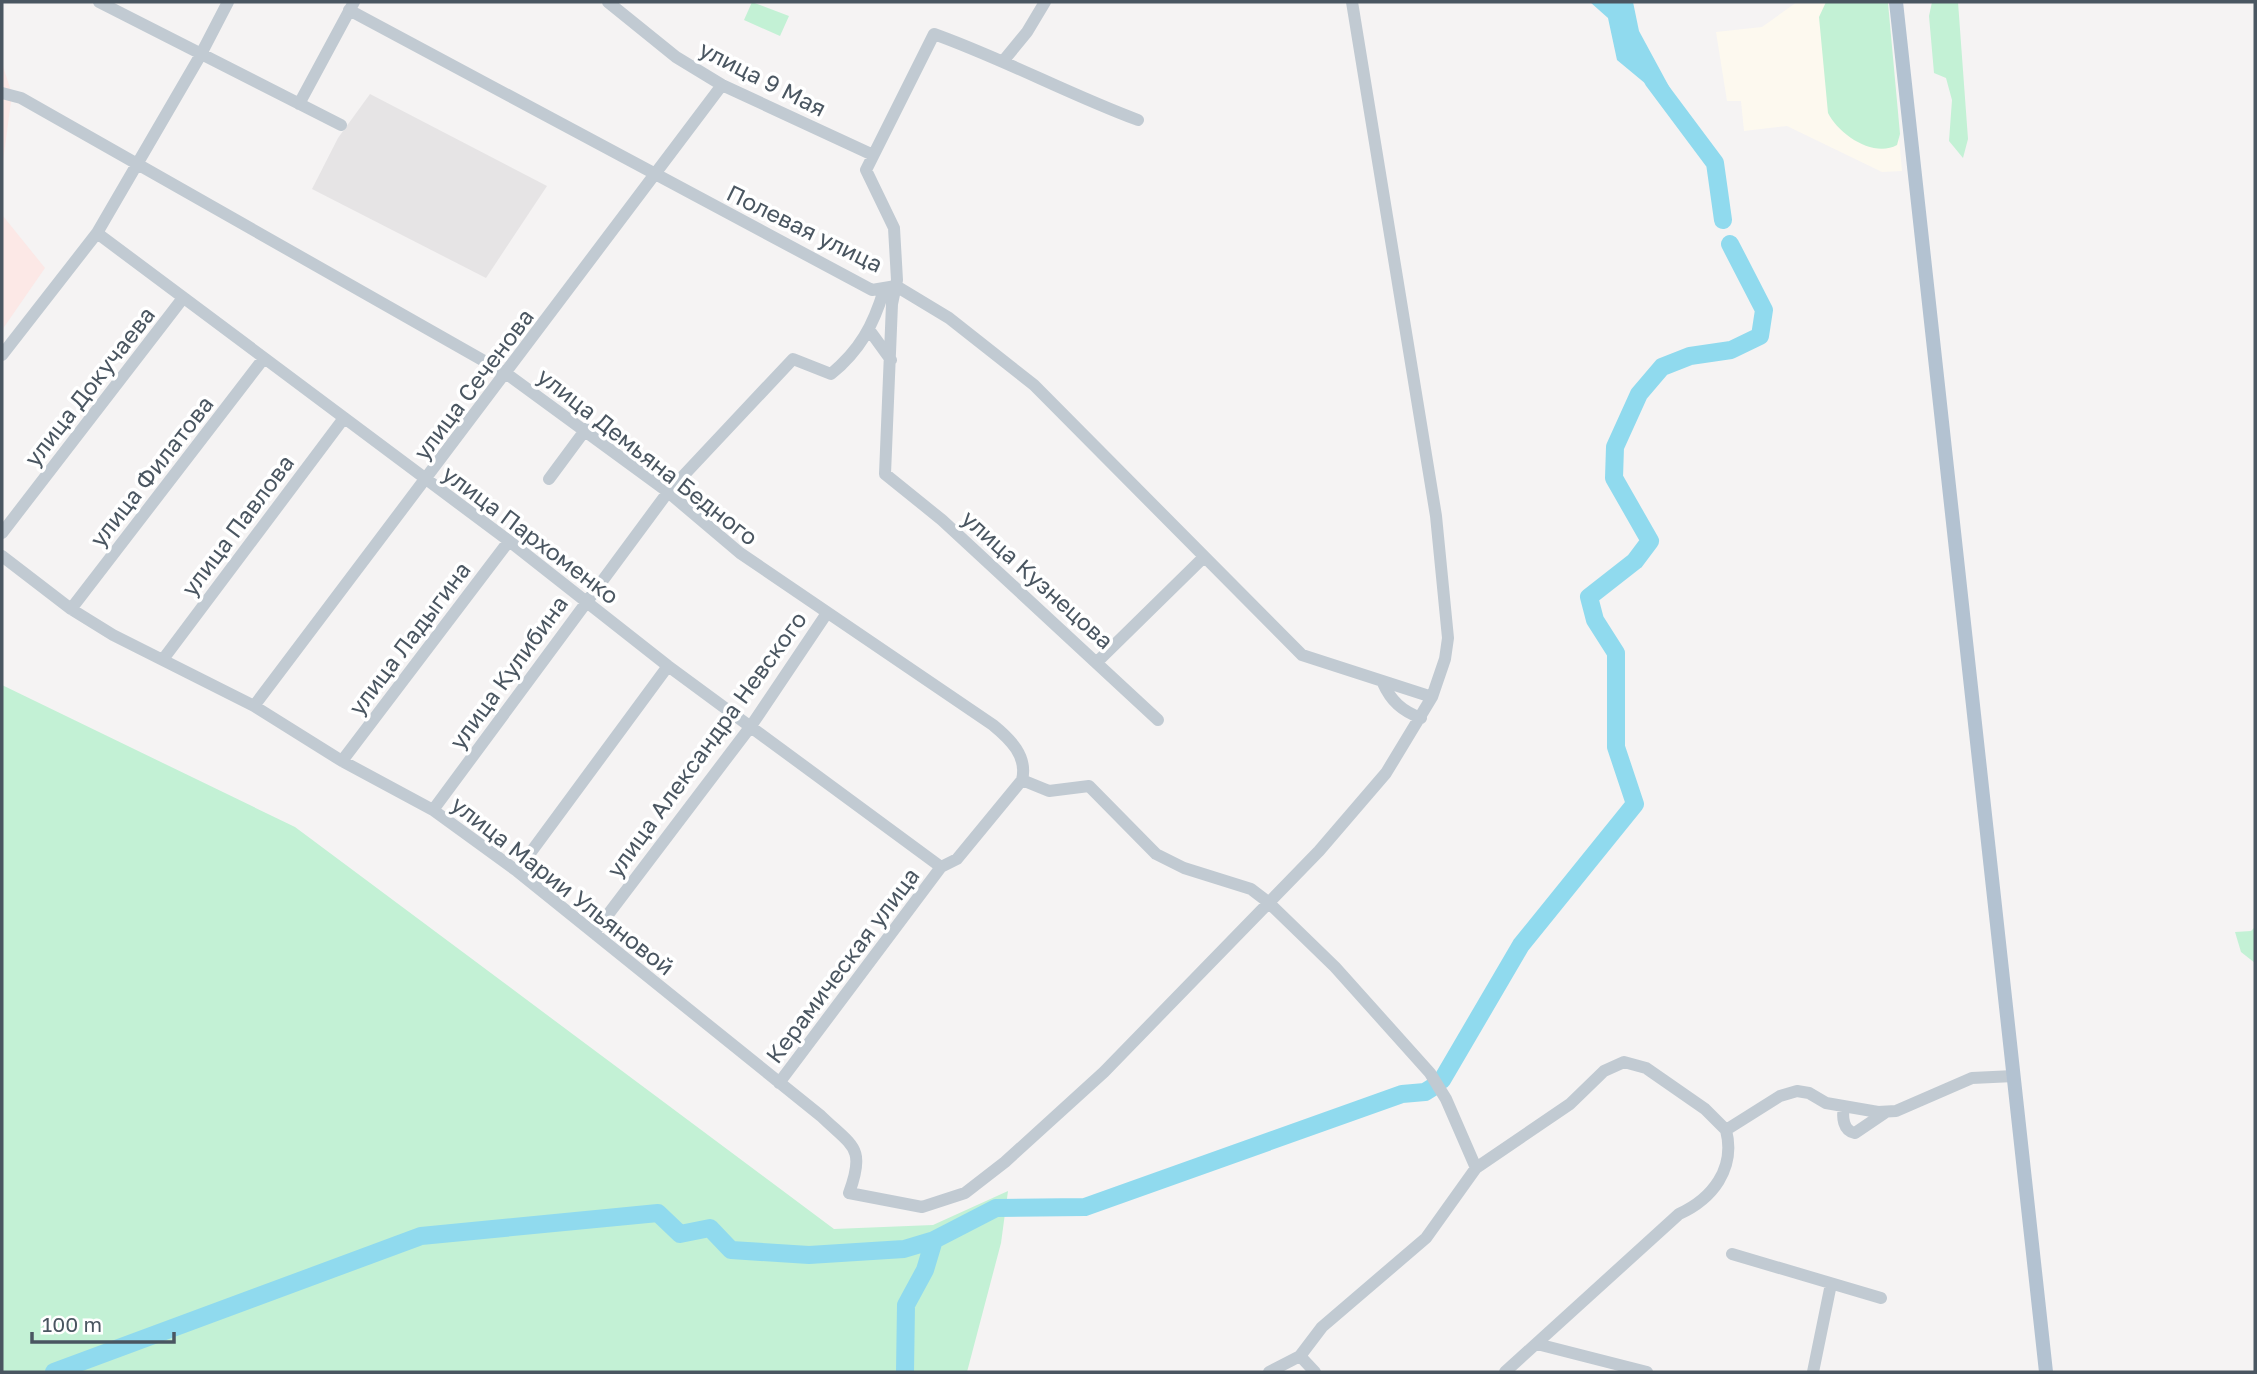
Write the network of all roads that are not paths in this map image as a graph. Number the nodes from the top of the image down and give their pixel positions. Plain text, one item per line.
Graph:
1 (99, 2) edge
2 (228, 2) edge
3 (608, 2) edge
4 (1045, 2) edge
5 (1352, 2) edge
6 (1896, 2) edge
7 (352, 6) edge
8 (200, 56) junction
9 (1004, 60) junction
10 (722, 85) junction
11 (2, 93) edge
12 (299, 104) junction
13 (1138, 120) dead end
14 (341, 125) dead end
15 (873, 155) junction
16 (135, 165) junction
17 (655, 176) junction
18 (97, 233) junction
19 (890, 288) junction
20 (183, 298) junction
21 (870, 331) junction
22 (2, 355) edge
23 (264, 358) junction
24 (891, 360) junction
25 (507, 374) junction
26 (344, 418) junction
27 (586, 429) junction
28 (549, 479) dead end
29 (426, 481) junction
30 (668, 492) junction
31 (2, 533) edge
32 (509, 541) junction
33 (2, 556) edge
34 (1203, 558) junction
35 (587, 600) junction
36 (71, 609) junction
37 (827, 613) junction
38 (164, 658) junction
39 (1097, 662) junction
40 (668, 666) junction
41 (1383, 683) junction
42 (1432, 697) junction
43 (254, 706) junction
44 (1421, 718) junction
45 (1158, 720) dead end
46 (751, 726) junction
47 (342, 761) junction
48 (1022, 780) junction
49 (433, 810) junction
50 (941, 867) junction
51 (517, 871) junction
52 (1268, 902) junction
53 (594, 933) junction
54 (2014, 1076) junction
55 (779, 1083) junction
56 (1844, 1107) junction
57 (1887, 1111) junction
58 (1726, 1130) junction
59 (1476, 1168) junction
60 (1732, 1254) dead end
61 (1831, 1284) junction
62 (1881, 1298) dead end
63 (1537, 1345) junction
64 (1300, 1356) junction
65 (1269, 1372) edge
66 (1315, 1372) edge
67 (1505, 1372) edge
68 (1647, 1372) edge
69 (1813, 1372) edge
70 (2046, 1372) edge

1 - 8 street
2 - 8 street
3 - 10 street, улица 9 Мая
4 - 9 street
5 - 42 street
6 - 54 main road
7 - 12 street, Полевая улица
7 - 17 street, Полевая улица
8 - 12 street
8 - 16 street
9 - 13 street
9 - 15 street
10 - 15 street, улица 9 Мая
10 - 17 street, улица Сеченова
11 - 16 street, улица Демьяна Бедного
12 - 14 street
15 - 19 street
16 - 18 street
16 - 25 street, улица Демьяна Бедного
17 - 19 street, Полевая улица
17 - 25 street, улица Сеченова
18 - 20 street, улица Пархоменко
18 - 22 street
19 - 21 street
19 - 24 street
19 - 34 street, Полевая улица
20 - 23 street, улица Пархоменко
20 - 31 street, улица Докучаева
21 - 24 street
21 - 30 street, улица Кулибина
23 - 26 street, улица Пархоменко
23 - 36 street, улица Филатова
24 - 39 street, улица Кузнецова
25 - 27 street, улица Демьяна Бедного
25 - 29 street, улица Сеченова
26 - 29 street, улица Пархоменко
26 - 38 street, улица Павлова
27 - 28 street
27 - 30 street, улица Демьяна Бедного
29 - 32 street, улица Пархоменко
29 - 43 street, улица Сеченова
30 - 35 street, улица Кулибина
30 - 37 street, улица Демьяна Бедного
32 - 35 street, улица Пархоменко
32 - 47 street, улица Ладыгина
33 - 36 street, улица Марии Ульяновой
34 - 39 street
34 - 41 street, Полевая улица
35 - 40 street, улица Пархоменко
35 - 49 street, улица Кулибина
36 - 38 street, улица Марии Ульяновой
37 - 46 street, улица Александра Невского
37 - 48 street, улица Демьяна Бедного
38 - 43 street, улица Марии Ульяновой
39 - 45 street, улица Кузнецова
40 - 46 street, улица Пархоменко
40 - 51 street
41 - 42 street, Полевая улица
41 - 44 street
42 - 44 street
43 - 47 street, улица Марии Ульяновой
44 - 52 street
46 - 50 street, улица Пархоменко
46 - 53 street, улица Александра Невского
47 - 49 street, улица Марии Ульяновой
48 - 50 street, Керамическая улица
48 - 52 street
49 - 51 street, улица Марии Ульяновой
50 - 55 street, Керамическая улица
51 - 53 street, улица Марии Ульяновой
52 - 55 street, улица Марии Ульяновой
52 - 59 street
53 - 55 street, улица Марии Ульяновой
54 - 57 street
54 - 70 main road
56 - 57 street
56 - 57 street
56 - 58 street
58 - 59 street
58 - 63 street
59 - 64 street
60 - 61 street
61 - 62 street
61 - 69 street
63 - 67 street
63 - 68 street
64 - 65 street
64 - 66 street

